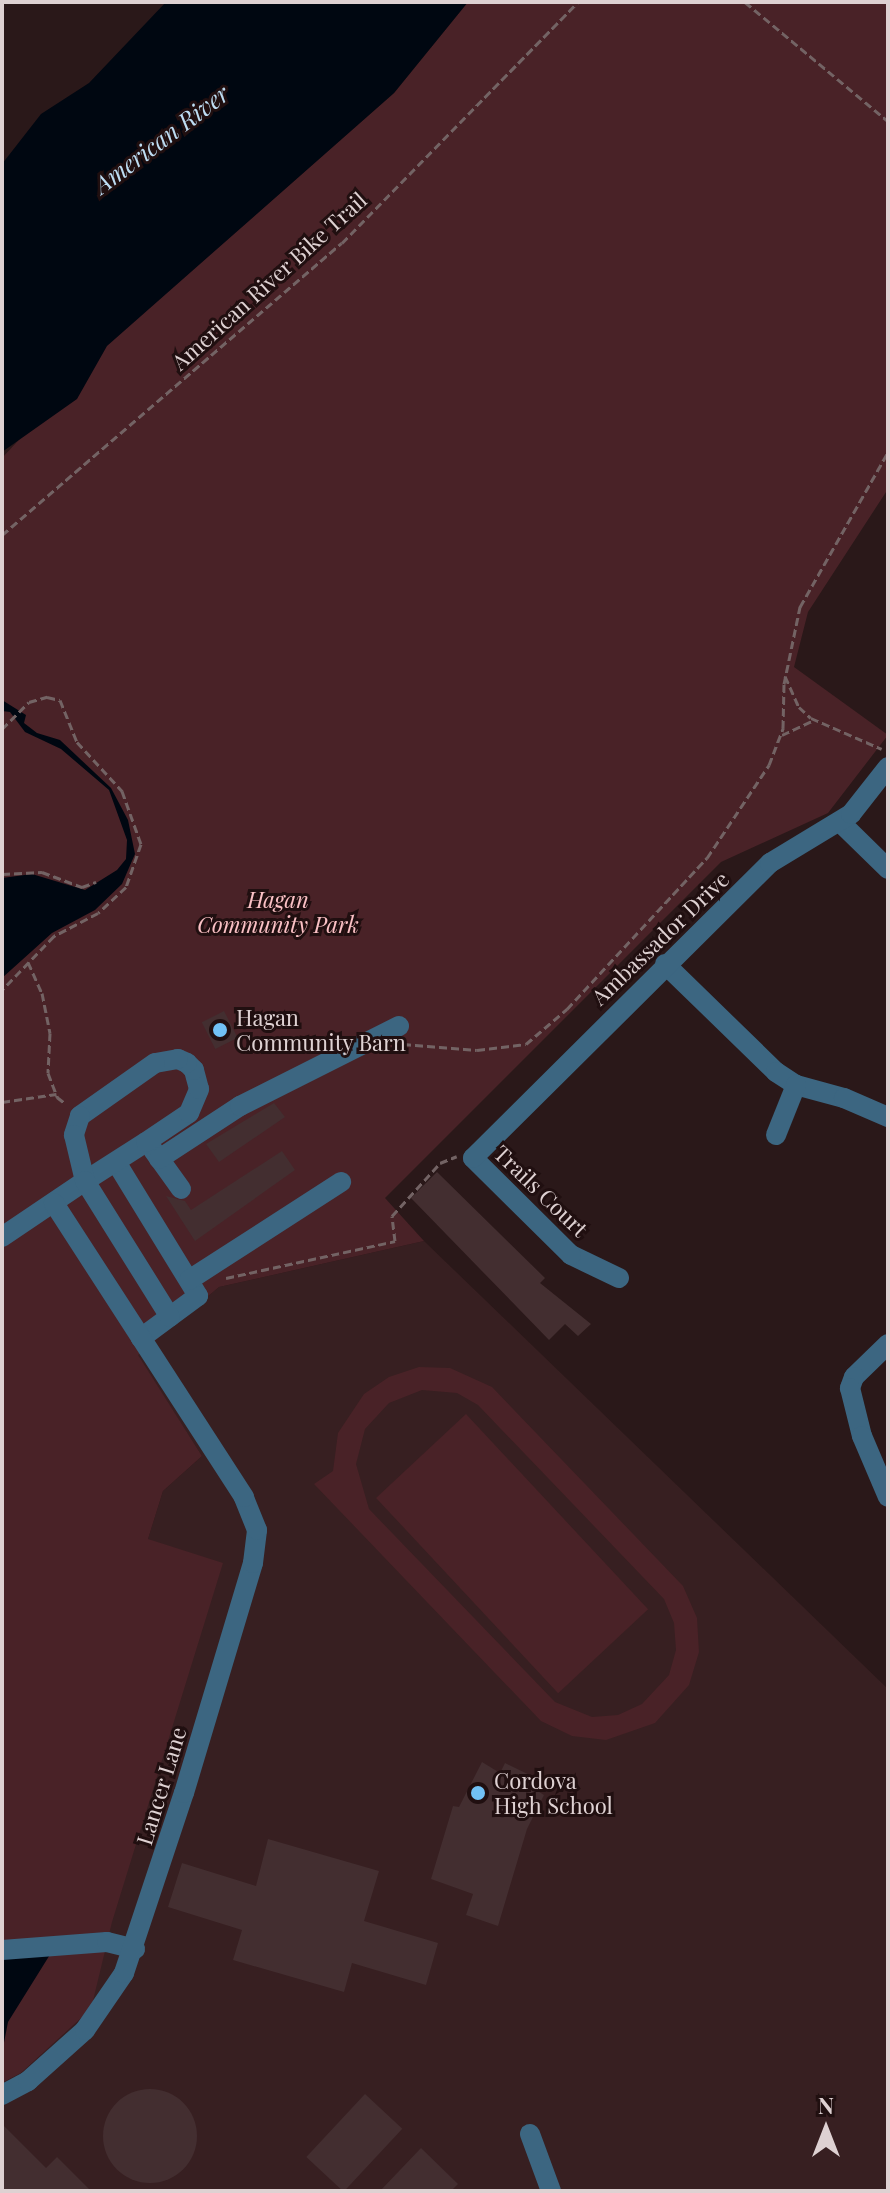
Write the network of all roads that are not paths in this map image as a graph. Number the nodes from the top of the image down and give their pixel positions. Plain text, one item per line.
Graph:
1 (888, 767) edge
2 (841, 823) junction
3 (888, 869) edge
4 (665, 964) junction
5 (397, 1035) road end
6 (796, 1085) junction
7 (888, 1117) edge
8 (776, 1135) dead end
9 (146, 1142) junction
10 (473, 1158) joint
11 (159, 1159) junction
12 (116, 1162) junction
13 (85, 1181) junction
14 (341, 1182) dead end
15 (181, 1189) dead end
16 (54, 1203) junction
17 (2, 1237) edge
18 (619, 1278) dead end
19 (194, 1288) junction
20 (170, 1317) junction
21 (141, 1338) junction
22 (888, 1344) edge
23 (888, 1497) edge
24 (135, 1949) junction
25 (2, 1950) edge
26 (2, 2095) edge
27 (530, 2134) dead end
28 (551, 2191) edge

1 - 2 street, Ambassador Drive
2 - 3 street
2 - 4 street, Ambassador Drive
4 - 6 street
4 - 10 street, Ambassador Drive
5 - 11 street
6 - 7 street
6 - 8 street
9 - 11 street
9 - 12 street
9 - 13 street
10 - 18 street, Trails Court
11 - 15 street
12 - 13 street
12 - 19 street
13 - 16 street
13 - 20 street
14 - 19 street
16 - 17 street
16 - 21 street, Lancer Lane
19 - 20 street
20 - 21 street
21 - 24 street, Lancer Lane
22 - 23 street
24 - 25 street
24 - 26 street, Lancer Lane
27 - 28 street

